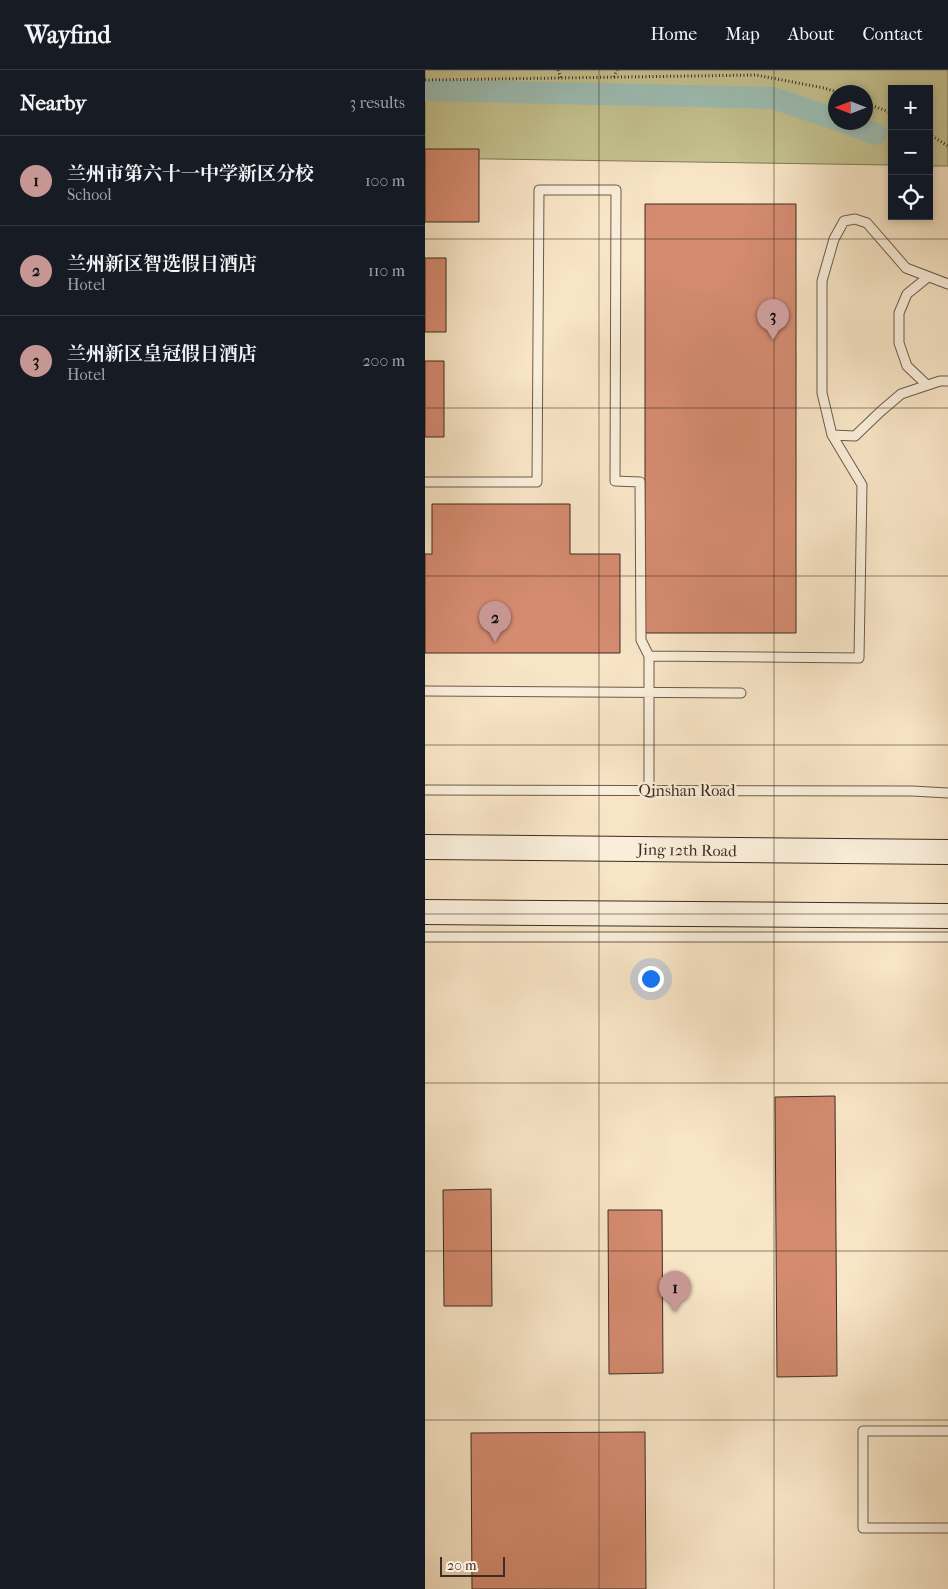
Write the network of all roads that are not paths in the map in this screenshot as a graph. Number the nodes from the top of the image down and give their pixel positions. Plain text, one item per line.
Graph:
1 (928, 277) junction
2 (948, 284) edge
3 (948, 381) edge
4 (927, 385) junction
5 (833, 435) junction
6 (425, 482) edge
7 (649, 656) junction
8 (425, 691) edge
9 (649, 692) junction
10 (741, 693) dead end
11 (425, 790) edge
12 (649, 790) junction
13 (948, 793) edge
14 (425, 847) edge
15 (948, 852) edge
16 (425, 912) edge
17 (948, 916) edge
18 (425, 937) edge
19 (948, 937) edge
20 (948, 1431) edge
21 (948, 1528) edge

1 - 2 lane
1 - 4 lane
1 - 5 lane
3 - 4 lane
4 - 5 lane
5 - 7 lane
6 - 7 lane
7 - 9 lane
8 - 9 lane
9 - 10 lane
9 - 12 lane
11 - 12 lane, Qinshan Road
12 - 13 lane, Qinshan Road
14 - 15 street, Jing 12th Road
16 - 17 street
18 - 19 lane
20 - 21 lane

